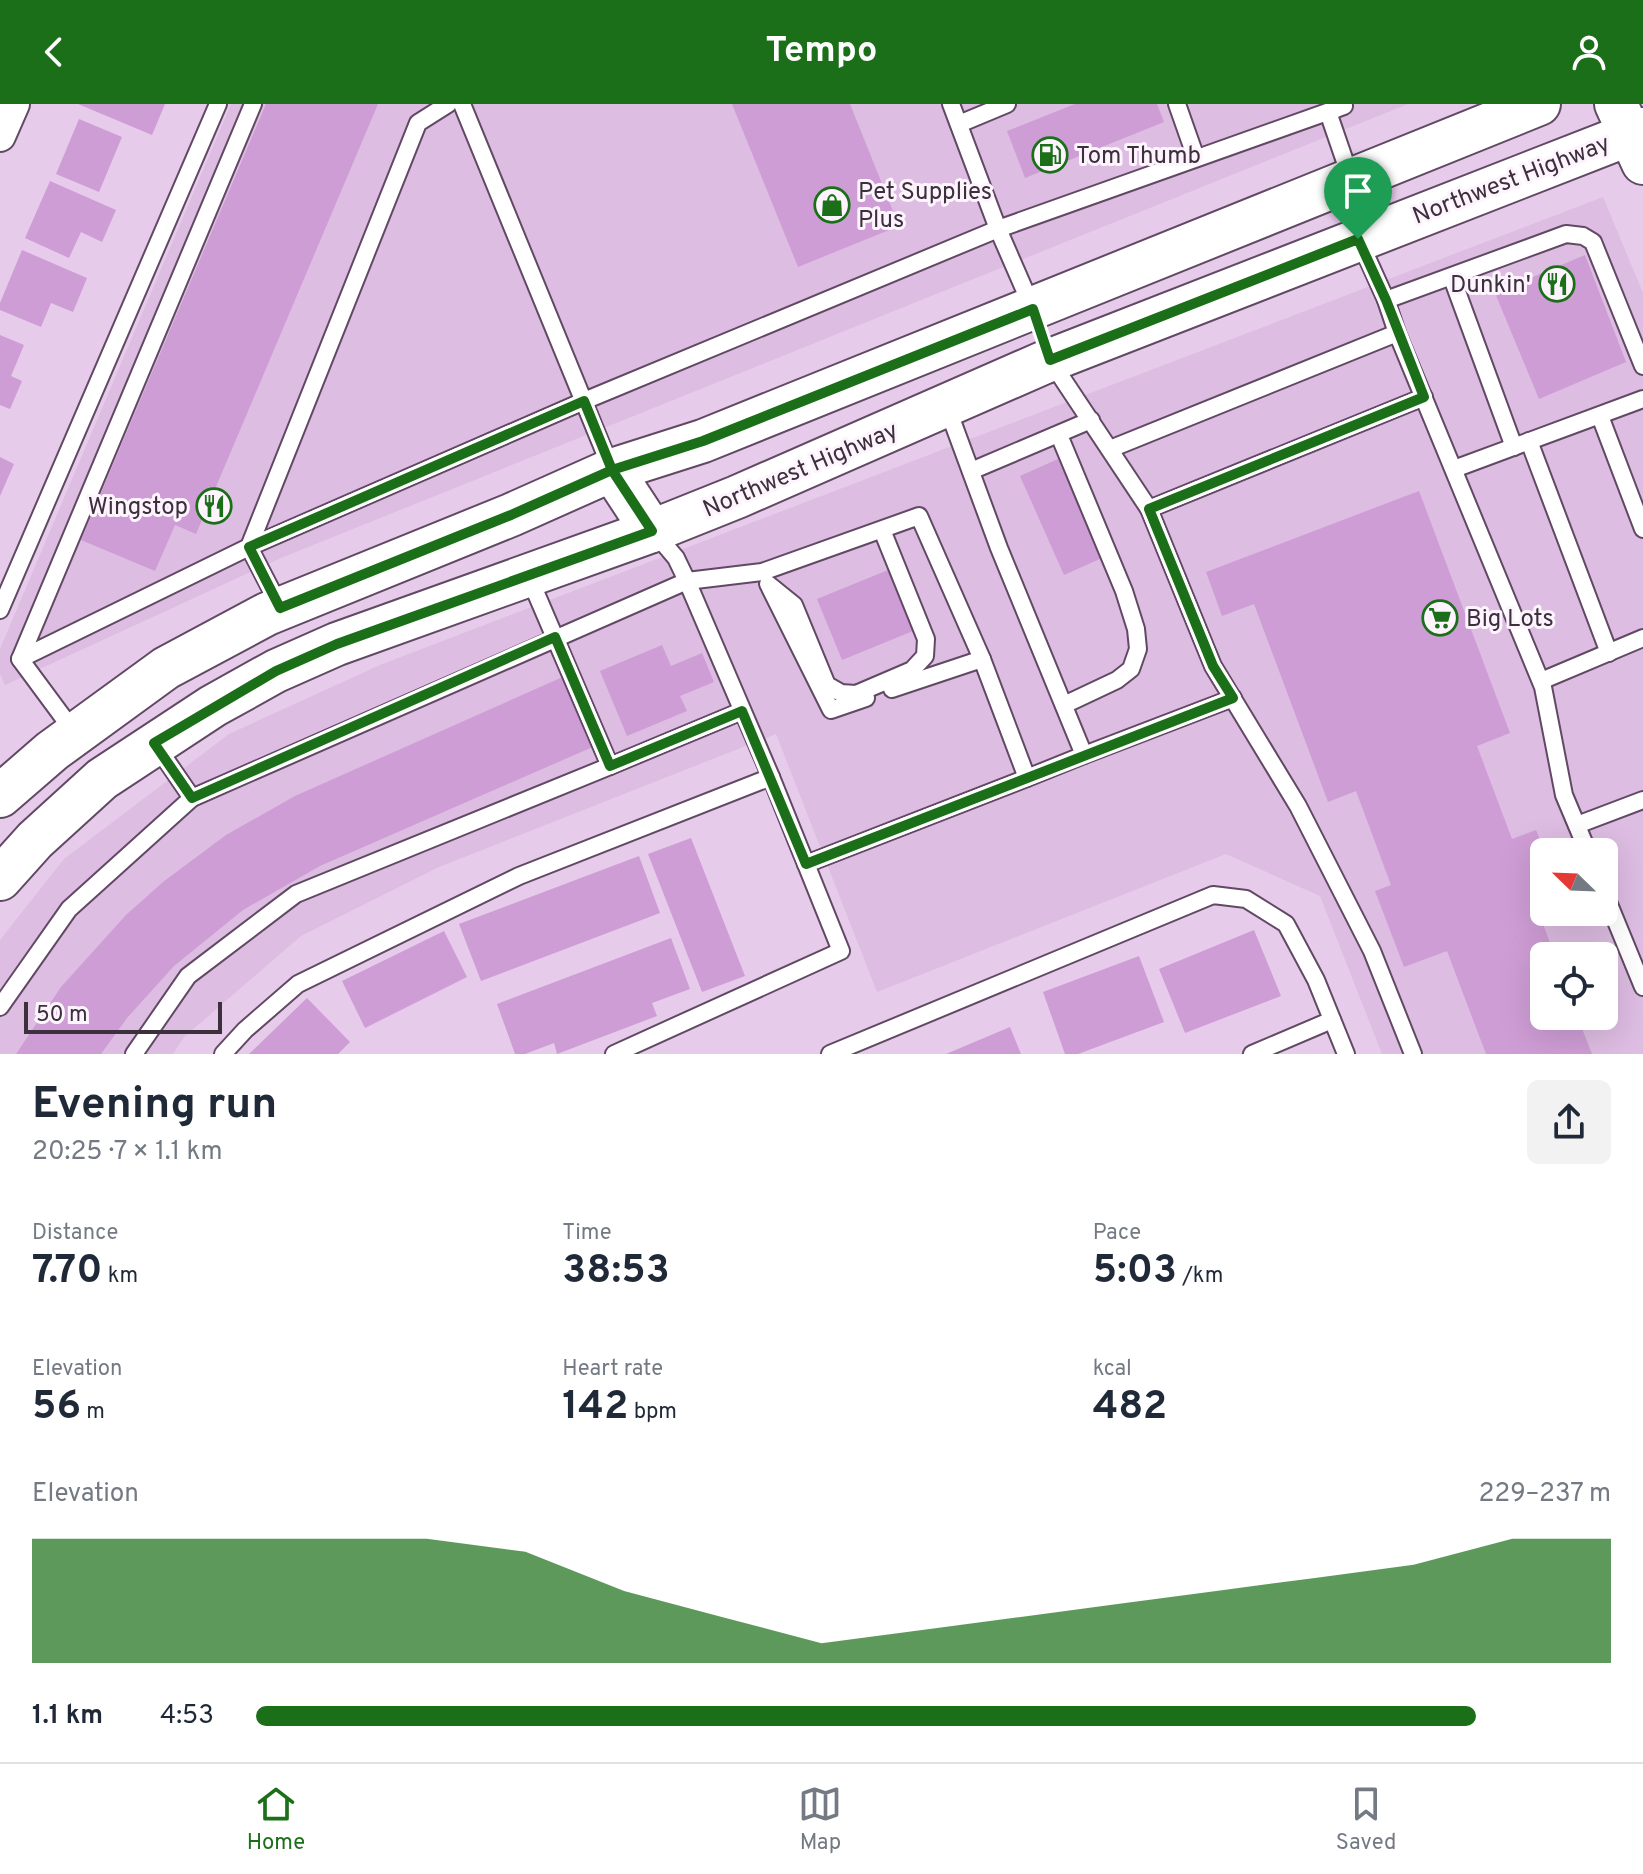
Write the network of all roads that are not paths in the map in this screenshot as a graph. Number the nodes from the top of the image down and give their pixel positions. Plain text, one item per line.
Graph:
1 (14, 104) edge
2 (218, 104) edge
3 (253, 104) edge
4 (448, 104) edge
5 (462, 104) edge
6 (951, 104) edge
7 (1007, 104) edge
8 (1177, 104) edge
9 (1539, 104) edge
10 (1346, 105) edge
11 (959, 124) junction
12 (1633, 132) edge
13 (0, 136) edge
14 (1196, 158) junction
15 (1351, 179) junction
16 (998, 229) junction
17 (1358, 239) junction
18 (1452, 278) junction
19 (1386, 300) junction
20 (1033, 309) junction
21 (1397, 333) junction
22 (1050, 360) junction
23 (1643, 366) edge
24 (1424, 397) junction
25 (1643, 399) edge
26 (584, 401) junction
27 (947, 405) junction
28 (1600, 416) junction
29 (1091, 420) junction
30 (1059, 435) junction
31 (1522, 444) junction
32 (1110, 449) junction
33 (1454, 469) junction
34 (612, 470) junction
35 (971, 471) junction
36 (1149, 509) junction
37 (1643, 529) edge
38 (882, 530) junction
39 (652, 531) junction
40 (249, 547) junction
41 (528, 576) junction
42 (765, 578) junction
43 (687, 581) junction
44 (280, 608) junction
45 (0, 610) edge
46 (555, 637) junction
47 (1643, 638) edge
48 (1609, 653) junction
49 (20, 659) junction
50 (982, 659) junction
51 (1541, 681) junction
52 (1233, 698) junction
53 (1064, 705) junction
54 (742, 711) junction
55 (75, 734) junction
56 (154, 743) junction
57 (1084, 755) junction
58 (610, 766) junction
59 (771, 777) junction
60 (1027, 778) junction
61 (0, 796) edge
62 (192, 798) junction
63 (1643, 800) edge
64 (1577, 825) junction
65 (1582, 838) edge
66 (806, 864) junction
67 (0, 879) edge
68 (1618, 926) edge
69 (1643, 987) edge
70 (0, 1007) edge
71 (1332, 1020) junction
72 (833, 1053) edge
73 (134, 1054) edge
74 (223, 1054) edge
75 (614, 1054) edge
76 (1252, 1054) edge
77 (1346, 1054) edge
78 (1413, 1054) edge

1 - 13 street
2 - 45 lane
3 - 49 lane
4 - 40 lane
5 - 26 lane
6 - 11 lane
7 - 11 lane
8 - 14 lane
9 - 15 main road
10 - 14 lane
10 - 15 lane
11 - 16 lane
12 - 17 main road, Northwest Highway
14 - 16 lane
15 - 20 main road
16 - 20 lane
16 - 26 lane
17 - 19 lane
17 - 22 main road, Northwest Highway
18 - 19 lane
18 - 23 lane
18 - 31 lane
19 - 21 lane
20 - 22 main road
20 - 34 main road
21 - 24 lane
21 - 32 lane
22 - 27 main road, Northwest Highway
22 - 29 lane
24 - 33 lane
24 - 36 lane
25 - 28 lane
26 - 34 lane
26 - 40 lane
27 - 35 lane
27 - 39 main road, Northwest Highway
28 - 31 lane
28 - 37 lane
29 - 30 lane
29 - 32 lane
30 - 35 lane
30 - 53 lane
31 - 33 lane
31 - 48 lane
32 - 36 lane
33 - 51 lane
34 - 39 main road
34 - 44 main road
35 - 53 lane
36 - 52 lane
38 - 42 lane
38 - 42 lane
38 - 50 lane
39 - 41 main road, Northwest Highway
39 - 43 lane
40 - 44 lane
40 - 49 lane
41 - 46 lane
41 - 56 main road, Northwest Highway
42 - 43 lane
42 - 50 lane
43 - 46 lane
43 - 54 lane
44 - 55 main road
46 - 58 lane
46 - 62 lane
47 - 48 lane
48 - 51 lane
49 - 55 lane
50 - 60 lane
51 - 64 lane
52 - 57 lane
52 - 78 lane
53 - 57 lane
54 - 58 lane
54 - 59 lane
55 - 61 main road
56 - 62 lane
56 - 67 main road, Northwest Highway
57 - 60 lane
58 - 73 lane
59 - 66 lane
59 - 74 lane
60 - 66 lane
62 - 70 lane
63 - 64 lane
64 - 65 lane
66 - 75 lane
68 - 69 lane
71 - 72 lane
71 - 76 lane
71 - 77 lane

